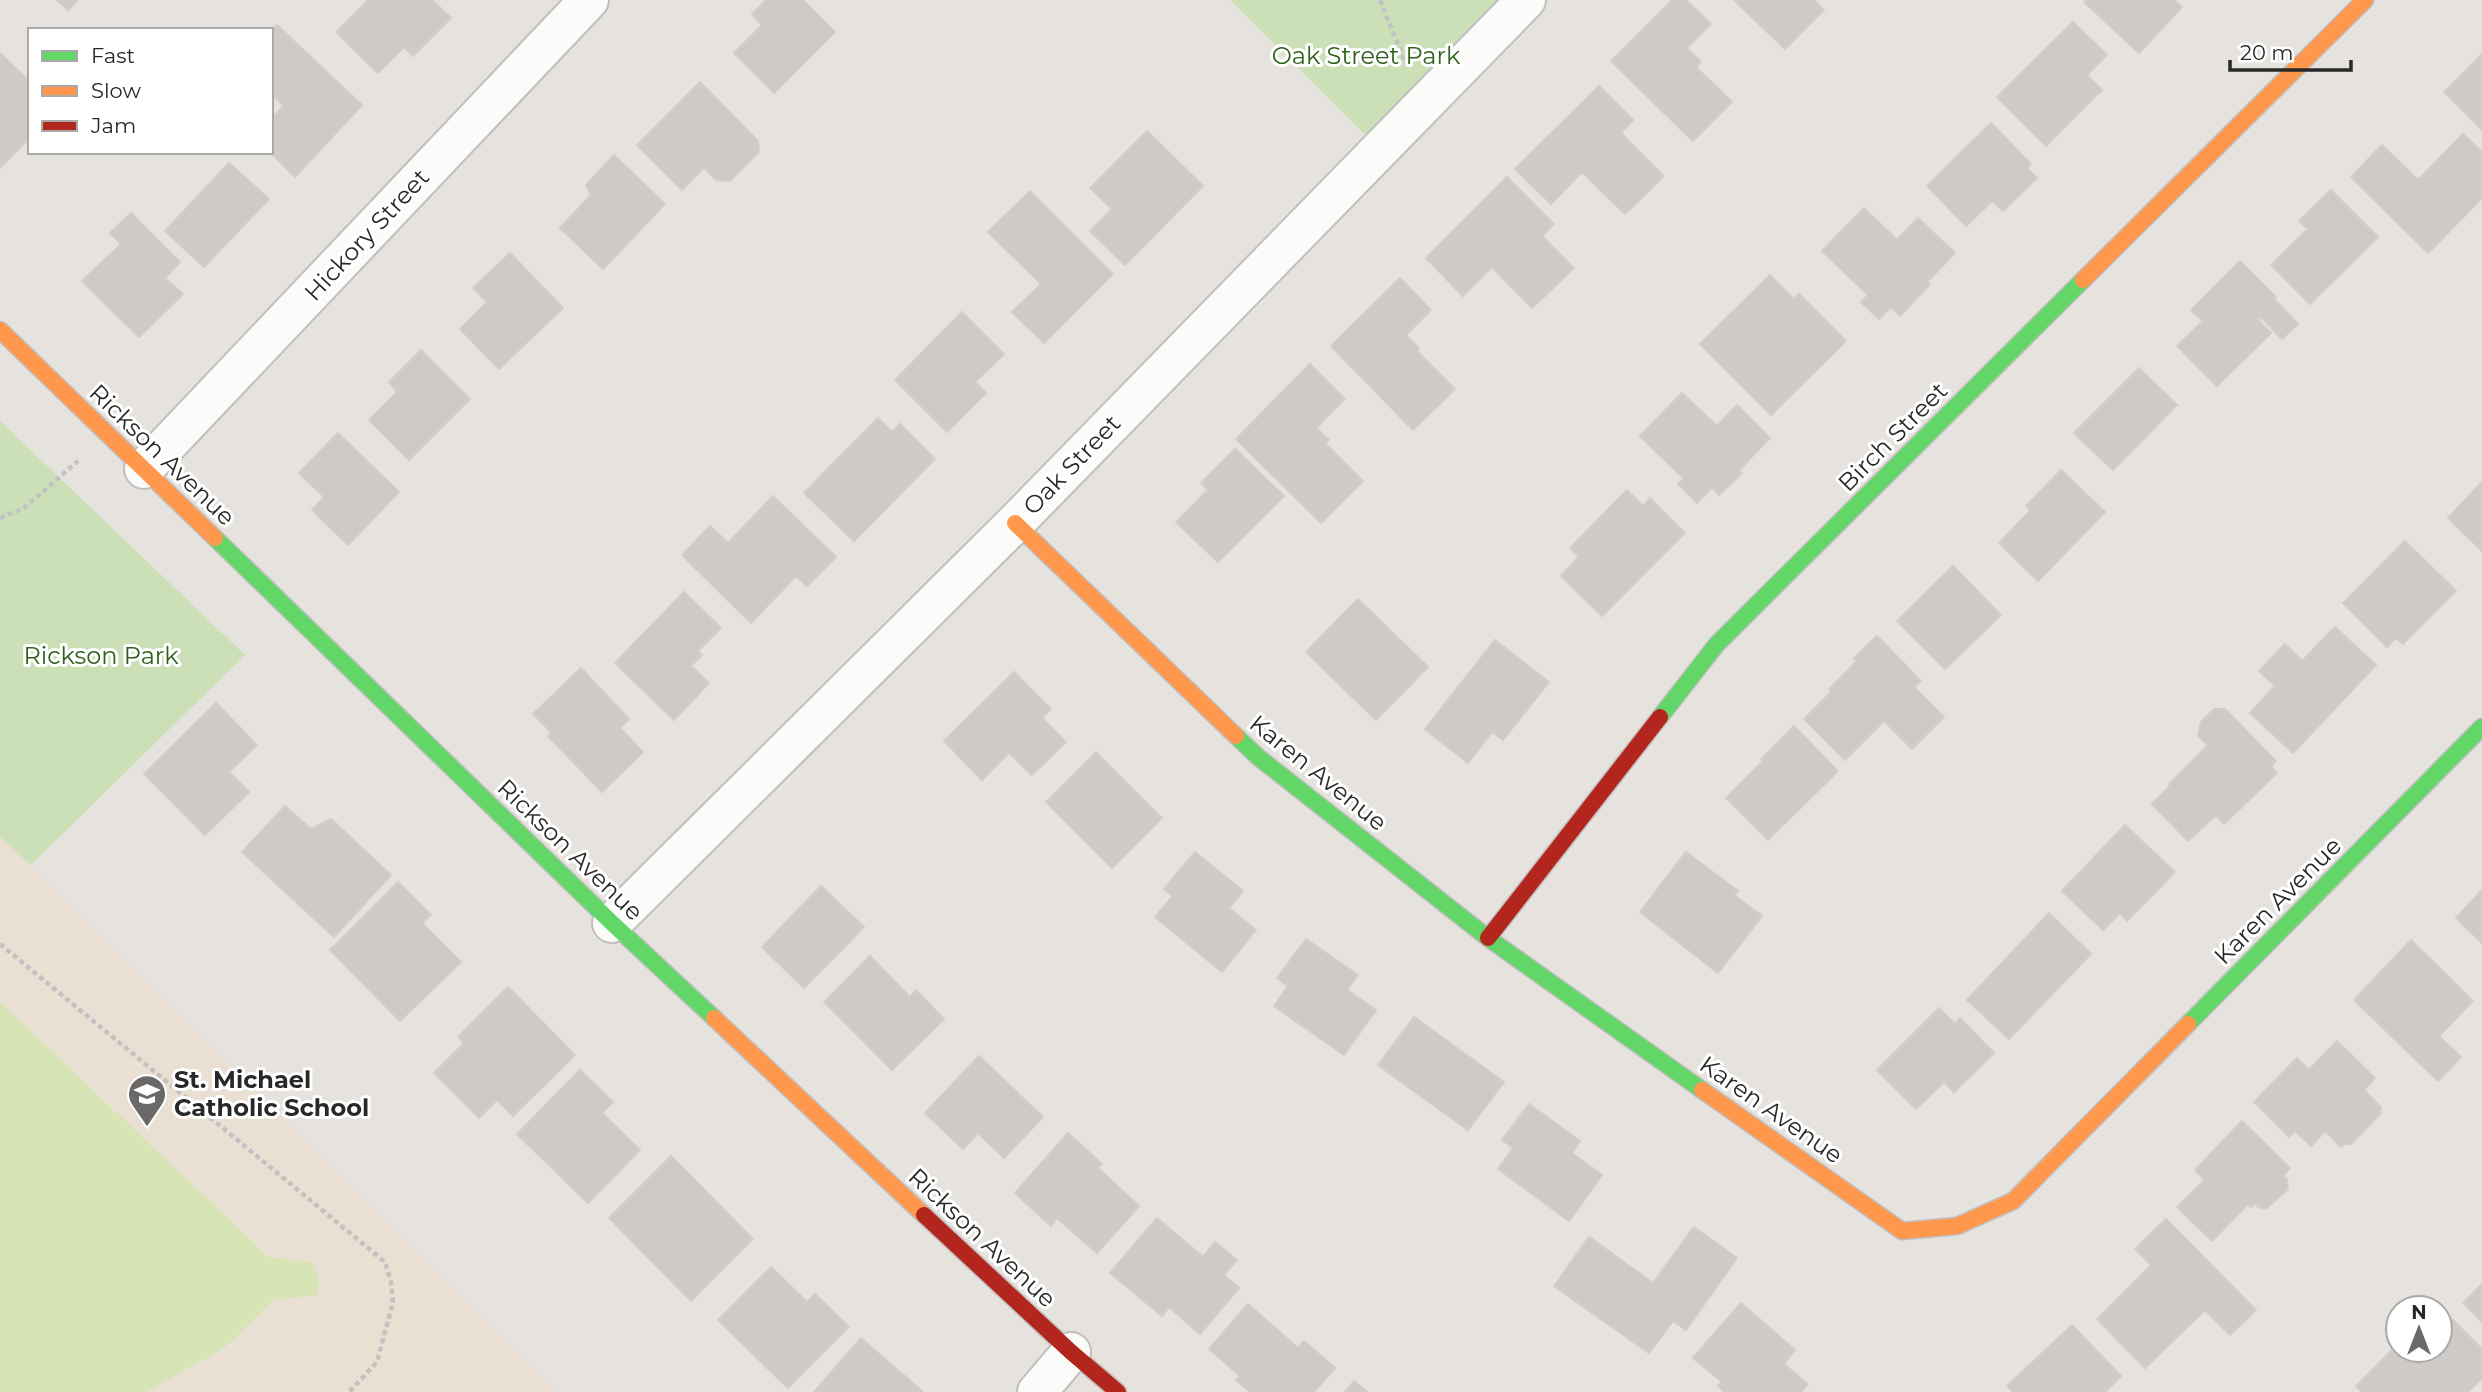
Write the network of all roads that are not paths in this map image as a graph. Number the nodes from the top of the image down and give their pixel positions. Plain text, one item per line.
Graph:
1 (589, 0) edge
2 (1526, 0) edge
3 (2365, 0) edge
4 (0, 330) edge
5 (144, 469) junction
6 (1015, 523) junction
7 (2482, 727) edge
8 (612, 923) junction
9 (1488, 938) junction
10 (1071, 1352) junction
11 (1037, 1392) edge
12 (1118, 1392) edge

1 - 5 street, Hickory Street
2 - 6 street, Oak Street
3 - 9 street, Birch Street
4 - 5 street, Rickson Avenue
5 - 8 street, Rickson Avenue
6 - 8 street, Oak Street
6 - 9 street, Karen Avenue
7 - 9 street, Karen Avenue
8 - 10 street, Rickson Avenue
10 - 11 street
10 - 12 street, Rickson Avenue

